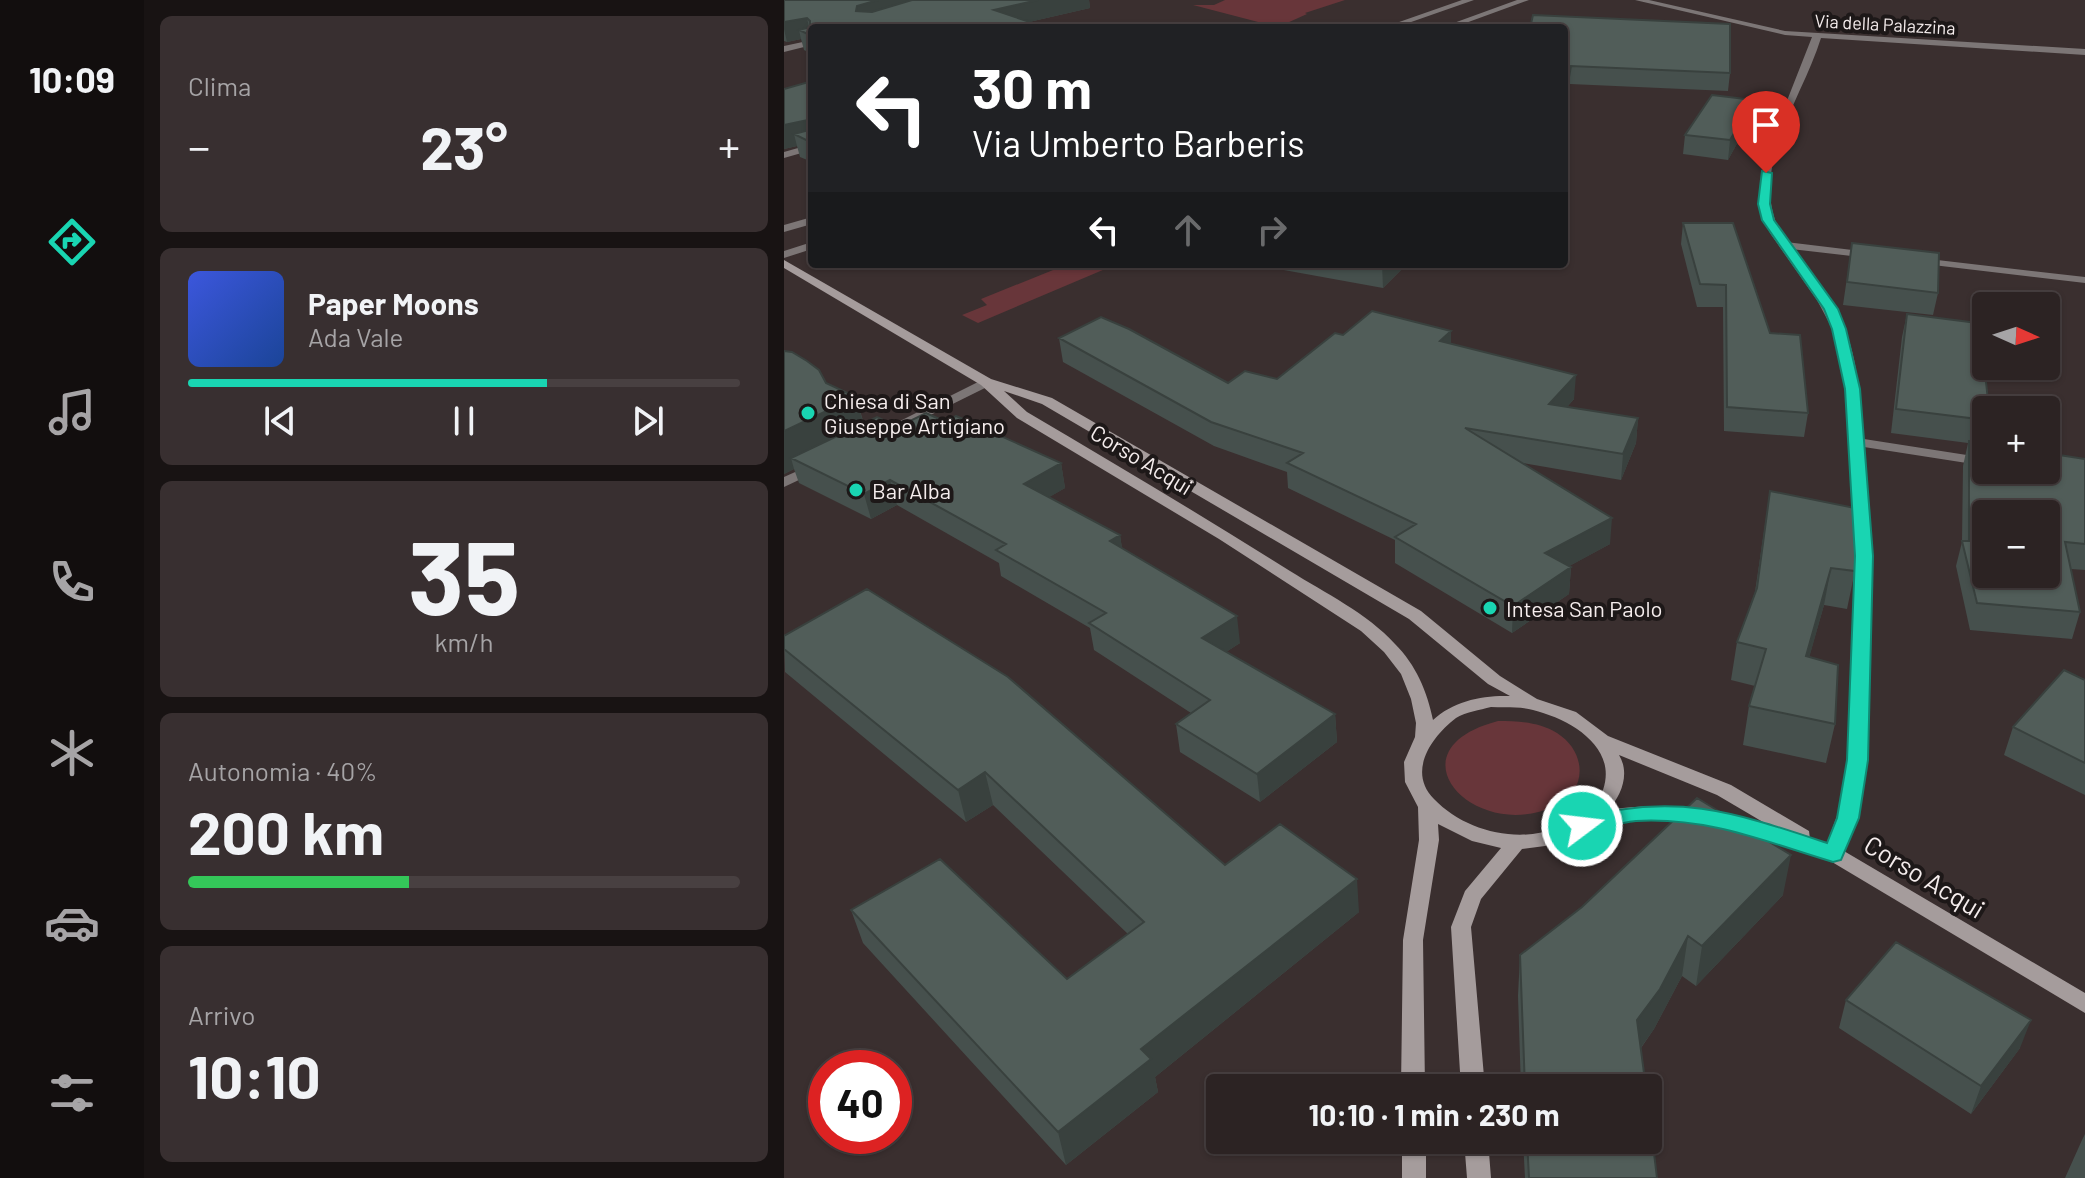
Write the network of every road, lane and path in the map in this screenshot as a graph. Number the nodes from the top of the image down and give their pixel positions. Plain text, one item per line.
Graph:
1 (1470, 0) edge
2 (1525, 0) edge
3 (1639, 0) edge
4 (1398, 24) edge
5 (1456, 24) edge
6 (1817, 36) junction
7 (808, 43) edge
8 (784, 49) edge
9 (2085, 52) edge
10 (808, 148) edge
11 (784, 155) edge
12 (808, 221) edge
13 (784, 229) edge
14 (1784, 245) junction
15 (808, 246) edge
16 (784, 255) edge
17 (1879, 256) edge
18 (1911, 260) edge
19 (784, 263) edge
20 (2085, 280) edge
21 (986, 382) junction
22 (865, 442) edge
23 (1857, 442) junction
24 (1972, 460) edge
25 (824, 462) edge
26 (784, 483) edge
27 (1544, 705) junction
28 (1424, 737) junction
29 (1603, 741) junction
30 (1428, 806) junction
31 (1582, 826) junction
32 (1517, 842) junction
33 (1833, 854) junction
34 (2085, 1004) edge
35 (1413, 1074) edge
36 (1472, 1074) edge
37 (1414, 1154) edge
38 (1477, 1154) edge
39 (1414, 1178) edge
40 (1479, 1178) edge

1 - 4 street
2 - 5 street
3 - 6 street, Via della Palazzina
6 - 9 street, Via della Palazzina
6 - 14 street
7 - 8 street
10 - 11 street
12 - 13 street
14 - 17 street
14 - 23 street
15 - 16 street
18 - 20 street
19 - 21 street, Corso Acqui
21 - 22 street
21 - 27 street
21 - 28 street, Corso Acqui
23 - 24 street
23 - 33 street
25 - 26 street
27 - 28 street
27 - 29 street
28 - 30 street
29 - 31 street
29 - 33 street, Corso Acqui
30 - 32 street
30 - 35 street
31 - 32 street
31 - 33 street
32 - 36 street
33 - 34 street, Corso Acqui
37 - 39 street
38 - 40 street

